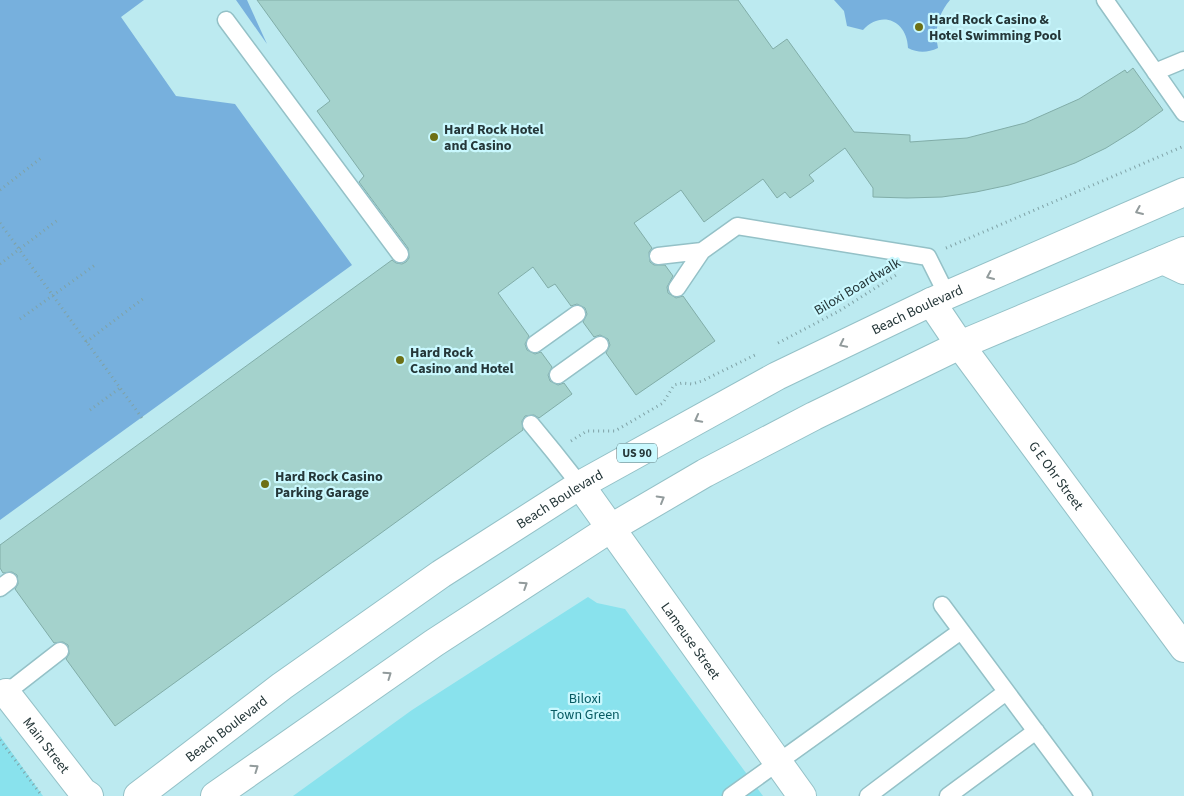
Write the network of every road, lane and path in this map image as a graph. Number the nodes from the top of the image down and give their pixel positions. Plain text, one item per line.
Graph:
1 (1105, 0) edge
2 (226, 20) dead end
3 (1184, 60) edge
4 (1155, 72) junction
5 (1184, 113) edge
6 (1184, 146) edge
7 (41, 158) dead end
8 (0, 190) edge
9 (1184, 192) edge
10 (59, 219) dead end
11 (0, 223) edge
12 (19, 249) junction
13 (702, 251) junction
14 (400, 254) dead end
15 (658, 256) dead end
16 (928, 257) junction
17 (1177, 261) edge
18 (0, 264) edge
19 (95, 265) dead end
20 (677, 288) dead end
21 (53, 296) junction
22 (144, 298) dead end
23 (939, 298) junction
24 (577, 314) dead end
25 (20, 319) dead end
26 (86, 342) junction
27 (535, 344) dead end
28 (600, 345) dead end
29 (960, 345) junction
30 (770, 347) dead end
31 (762, 351) dead end
32 (558, 376) dead end
33 (120, 388) junction
34 (90, 410) dead end
35 (142, 418) dead end
36 (531, 424) dead end
37 (554, 452) junction
38 (580, 485) junction
39 (611, 528) junction
40 (942, 605) dead end
41 (961, 631) junction
42 (1184, 648) edge
43 (60, 651) dead end
44 (1006, 692) junction
45 (6, 693) joint
46 (1036, 731) junction
47 (0, 740) edge
48 (777, 762) junction
49 (42, 796) edge
50 (89, 796) edge
51 (138, 796) edge
52 (215, 796) edge
53 (731, 796) edge
54 (802, 796) edge
55 (868, 796) edge
56 (948, 796) edge
57 (1084, 796) edge

1 - 4 lane
2 - 14 lane
3 - 4 lane
4 - 5 lane
6 - 16 path, Biloxi Boardwalk
7 - 8 path
9 -> 23 main road, Beach Boulevard / US 90
10 - 12 path
11 - 12 path
12 - 18 path
12 - 21 path
13 - 15 lane
13 - 16 lane
13 - 20 lane
16 - 23 lane
16 - 30 path, Biloxi Boardwalk
17 - 29 main road
19 - 21 path
21 - 25 path
21 - 26 path
22 - 26 path
23 - 29 main road, G E Ohr Street
23 -> 38 main road, Beach Boulevard / US 90
24 - 27 lane
26 - 33 path
28 - 32 lane
39 -> 29 main road
29 - 42 main road, G E Ohr Street
31 - 37 path
33 - 34 path
33 - 35 path
36 - 37 lane
37 - 38 lane
38 - 39 main road, Lameuse Street
38 - 51 main road, Beach Boulevard / US 90
39 - 48 main road, Lameuse Street
52 -> 39 main road
40 - 41 lane
41 - 44 lane
41 - 48 lane
43 - 45 lane
44 - 46 lane
44 - 55 lane
45 - 50 main road, Main Street
46 - 56 lane
46 - 57 lane
47 - 49 path
48 - 53 lane
48 - 54 main road, Lameuse Street

